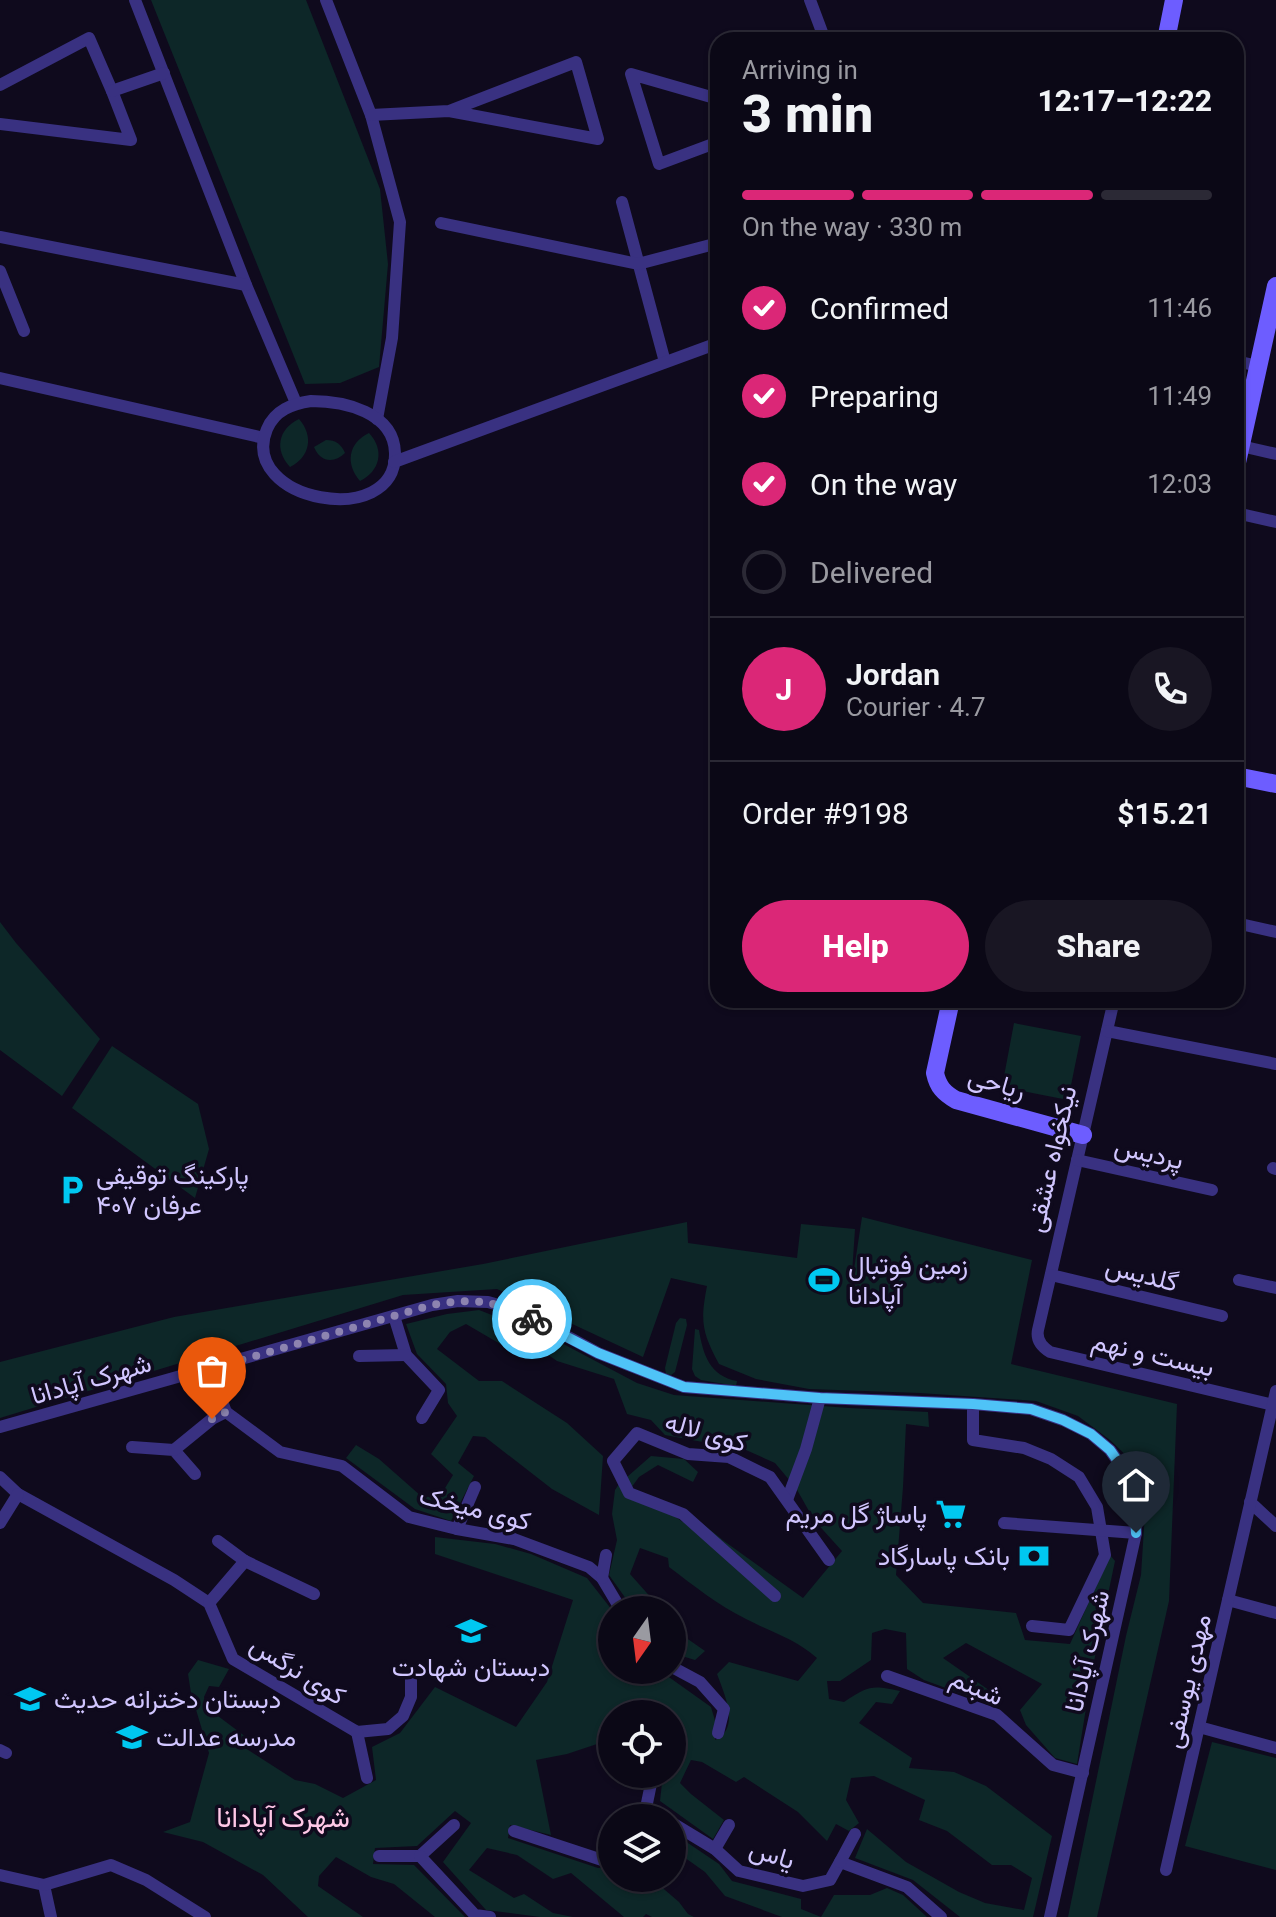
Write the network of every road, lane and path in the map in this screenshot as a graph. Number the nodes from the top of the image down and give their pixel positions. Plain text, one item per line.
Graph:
1 (135, 0) edge
2 (326, 0) edge
3 (810, 0) edge
4 (1174, 0) edge
5 (822, 32) edge
6 (1168, 32) edge
7 (164, 73) junction
8 (0, 85) edge
9 (112, 91) junction
10 (710, 97) edge
11 (449, 111) junction
12 (371, 115) junction
13 (0, 124) edge
14 (710, 145) edge
15 (622, 202) dead end
16 (441, 223) dead end
17 (0, 237) edge
18 (710, 245) edge
19 (638, 264) junction
20 (0, 271) edge
21 (246, 285) junction
22 (1276, 286) edge
23 (1272, 319) edge
24 (24, 331) dead end
25 (710, 346) edge
26 (665, 362) junction
27 (1244, 363) edge
28 (1258, 366) junction
29 (0, 378) edge
30 (296, 403) junction
31 (377, 419) junction
32 (1244, 432) edge
33 (264, 438) junction
34 (1244, 447) edge
35 (1276, 454) edge
36 (394, 462) junction
37 (1244, 515) edge
38 (1276, 522) edge
39 (1244, 778) edge
40 (1276, 784) edge
41 (1244, 925) edge
42 (1276, 932) edge
43 (949, 1008) edge
44 (1112, 1008) edge
45 (1107, 1031) junction
46 (1276, 1064) edge
47 (1083, 1135) junction
48 (1077, 1160) junction
49 (1212, 1190) dead end
50 (1051, 1275) junction
51 (1239, 1280) dead end
52 (1276, 1288) edge
53 (394, 1316) junction
54 (1222, 1316) dead end
55 (1038, 1330) joint
56 (406, 1355) junction
57 (359, 1356) dead end
58 (221, 1366) junction
59 (1276, 1391) edge
60 (820, 1398) junction
61 (973, 1404) junction
62 (1273, 1405) junction
63 (226, 1412) junction
64 (422, 1418) dead end
65 (0, 1427) edge
66 (132, 1447) dead end
67 (174, 1450) junction
68 (1261, 1454) junction
69 (1276, 1457) edge
70 (195, 1474) dead end
71 (0, 1477) edge
72 (475, 1487) dead end
73 (18, 1494) junction
74 (787, 1500) junction
75 (1250, 1502) junction
76 (0, 1523) edge
77 (1004, 1523) dead end
78 (1276, 1526) edge
79 (457, 1529) junction
80 (1102, 1530) junction
81 (1136, 1533) junction
82 (218, 1541) dead end
83 (606, 1555) dead end
84 (829, 1560) dead end
85 (245, 1561) junction
86 (602, 1578) junction
87 (314, 1594) dead end
88 (613, 1596) edge
89 (775, 1596) dead end
90 (1228, 1600) junction
91 (209, 1603) junction
92 (1276, 1613) edge
93 (1032, 1626) dead end
94 (686, 1674) edge
95 (887, 1676) dead end
96 (411, 1677) dead end
97 (1199, 1727) junction
98 (357, 1732) junction
99 (718, 1733) dead end
100 (1276, 1748) edge
101 (1083, 1773) junction
102 (367, 1778) dead end
103 (454, 1825) dead end
104 (729, 1825) dead end
105 (514, 1831) dead end
106 (686, 1831) edge
107 (855, 1834) dead end
108 (715, 1849) junction
109 (379, 1856) dead end
110 (420, 1856) junction
111 (598, 1859) edge
112 (840, 1862) junction
113 (1166, 1870) dead end
114 (0, 1875) edge
115 (44, 1885) junction
116 (475, 1916) edge
117 (51, 1917) edge
118 (205, 1917) edge
119 (490, 1917) edge
120 (941, 1917) edge
121 (1050, 1917) edge

1 - 7 street
2 - 12 street
3 - 5 street
4 - 6 street
7 - 9 street
7 - 21 street
8 - 9 street
9 - 13 street
10 - 14 street
11 - 11 street
11 - 12 street
12 - 31 street
15 - 19 street
16 - 19 street
17 - 21 street
18 - 19 street
19 - 26 street
20 - 24 street
21 - 30 street
22 - 23 street
23 - 28 street
25 - 26 street
26 - 36 street
27 - 28 street
28 - 32 street
29 - 33 street
30 - 31 street
30 - 33 street
31 - 36 street
33 - 36 street
34 - 35 street
37 - 38 street
39 - 40 street
41 - 42 street
43 - 47 street, ریاحی
44 - 45 street, نیکخواه عشقی
45 - 46 street
45 - 47 street, نیکخواه عشقی
47 - 48 street, نیکخواه عشقی
48 - 49 street, پردیس
48 - 50 street, نیکخواه عشقی
50 - 54 street, گلدیس
50 - 55 street, نیکخواه عشقی
51 - 52 street
53 - 56 street
53 - 58 street, شهرک آپادانا
53 - 60 street, شهرک آپادانا
55 - 62 street, بیست و نهم
56 - 57 street
56 - 64 street
58 - 63 street
58 - 65 street, شهرک آپادانا
59 - 62 street, مهدی یوسفی
60 - 61 street, شهرک آپادانا
60 - 74 street
61 - 80 street
61 - 81 street, شهرک آپادانا
62 - 68 street, مهدی یوسفی
63 - 67 street
63 - 79 street, کوی میخک
66 - 67 street
67 - 70 street
68 - 69 street
68 - 75 street, مهدی یوسفی
71 - 73 street
72 - 79 street
73 - 76 street
73 - 91 street
74 - 84 street, کوی لاله
74 - 89 street, کوی لاله
75 - 78 street
75 - 90 street, مهدی یوسفی
77 - 80 street
79 - 86 street, کوی میخک
80 - 81 street
80 - 93 street
81 - 101 street, شهرک آپادانا
82 - 85 street
83 - 86 street
85 - 87 street
85 - 91 street
86 - 88 street
90 - 92 street
90 - 97 street, مهدی یوسفی
91 - 98 street, کوی نرگس
94 - 99 street
95 - 101 street, شبنم
96 - 98 street, کوی نرگس
97 - 100 street
97 - 113 street, مهدی یوسفی
98 - 102 street
101 - 121 street, شهرک آپادانا
103 - 110 street
104 - 108 street
105 - 111 street
106 - 108 street, یاس
107 - 112 street
108 - 112 street, یاس
109 - 110 street
110 - 116 street
112 - 120 street
114 - 115 street
115 - 117 street
115 - 118 street
116 - 119 street

